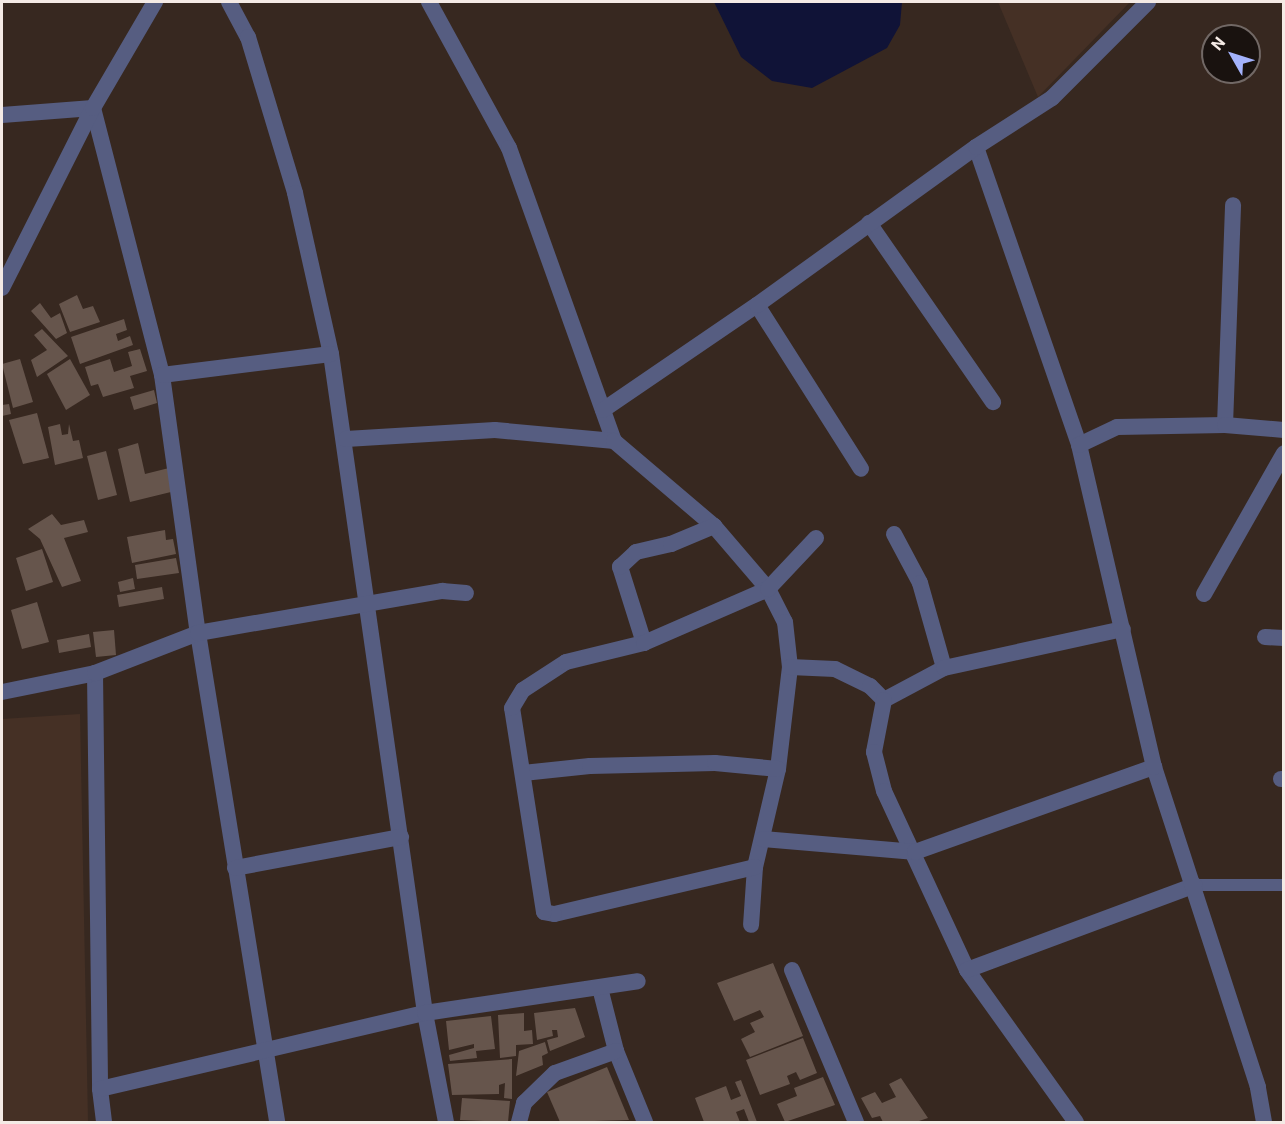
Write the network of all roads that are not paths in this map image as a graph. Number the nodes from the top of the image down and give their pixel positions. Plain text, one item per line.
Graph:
1 (155, 2) edge
2 (229, 2) edge
3 (429, 2) edge
4 (1148, 2) edge
5 (93, 108) junction
6 (2, 115) edge
7 (976, 147) junction
8 (1233, 205) dead end
9 (869, 223) junction
10 (19, 257) junction
11 (2, 258) edge
12 (2, 288) edge
13 (757, 305) junction
14 (331, 354) junction
15 (162, 375) junction
16 (993, 402) dead end
17 (603, 410) junction
18 (1225, 425) junction
19 (1284, 430) edge
20 (346, 439) junction
21 (614, 441) junction
22 (1079, 445) junction
23 (1284, 453) edge
24 (861, 469) dead end
25 (714, 526) junction
26 (894, 534) dead end
27 (816, 538) dead end
28 (768, 589) junction
29 (466, 593) dead end
30 (1204, 594) dead end
31 (368, 605) junction
32 (1123, 628) junction
33 (198, 633) junction
34 (1265, 637) dead end
35 (1284, 638) edge
36 (644, 643) junction
37 (790, 667) junction
38 (944, 669) junction
39 (95, 673) junction
40 (3, 690) edge
41 (884, 700) junction
42 (1154, 767) junction
43 (778, 769) junction
44 (523, 773) junction
45 (401, 837) junction
46 (763, 839) junction
47 (915, 852) junction
48 (755, 867) junction
49 (235, 868) junction
50 (1195, 885) junction
51 (1284, 885) edge
52 (751, 926) dead end
53 (792, 970) dead end
54 (968, 970) junction
55 (638, 981) dead end
56 (600, 988) junction
57 (425, 1013) junction
58 (263, 1048) junction
59 (616, 1051) junction
60 (100, 1089) junction
61 (104, 1122) edge
62 (277, 1122) edge
63 (446, 1122) edge
64 (519, 1122) edge
65 (645, 1122) edge
66 (856, 1122) edge
67 (1076, 1122) edge
68 (1264, 1122) edge

1 - 5 street
2 - 14 street
3 - 17 street
4 - 7 street
5 - 6 street
5 - 10 street
5 - 15 street
7 - 9 street
7 - 22 street
8 - 18 street
9 - 13 street
9 - 16 street
10 - 11 street
10 - 12 street
13 - 17 street
13 - 24 street
14 - 15 street
14 - 20 street
15 - 33 street
17 - 21 street
18 - 19 street
18 - 22 street
20 - 21 street
20 - 31 street
21 - 25 street
22 - 32 street
23 - 30 street
25 - 28 street
25 - 36 street
26 - 38 street
27 - 28 street
28 - 36 street
28 - 37 street
29 - 31 street
31 - 33 street
31 - 45 street
32 - 38 street
32 - 42 street
33 - 39 street
33 - 49 street
34 - 35 street
36 - 44 street
37 - 41 street
37 - 43 street
38 - 41 street
39 - 40 street
39 - 60 street
41 - 47 street
42 - 47 street
42 - 50 street
43 - 44 street
43 - 46 street
44 - 48 street
45 - 49 street
45 - 57 street
46 - 47 street
46 - 48 street
47 - 54 street
48 - 52 street
49 - 58 street
50 - 51 lane
50 - 54 street
50 - 68 street
53 - 66 street
54 - 67 street
55 - 56 street
56 - 57 street
56 - 59 street
57 - 58 street
57 - 63 street
58 - 60 street
58 - 62 street
59 - 64 street
59 - 65 street
60 - 61 street

